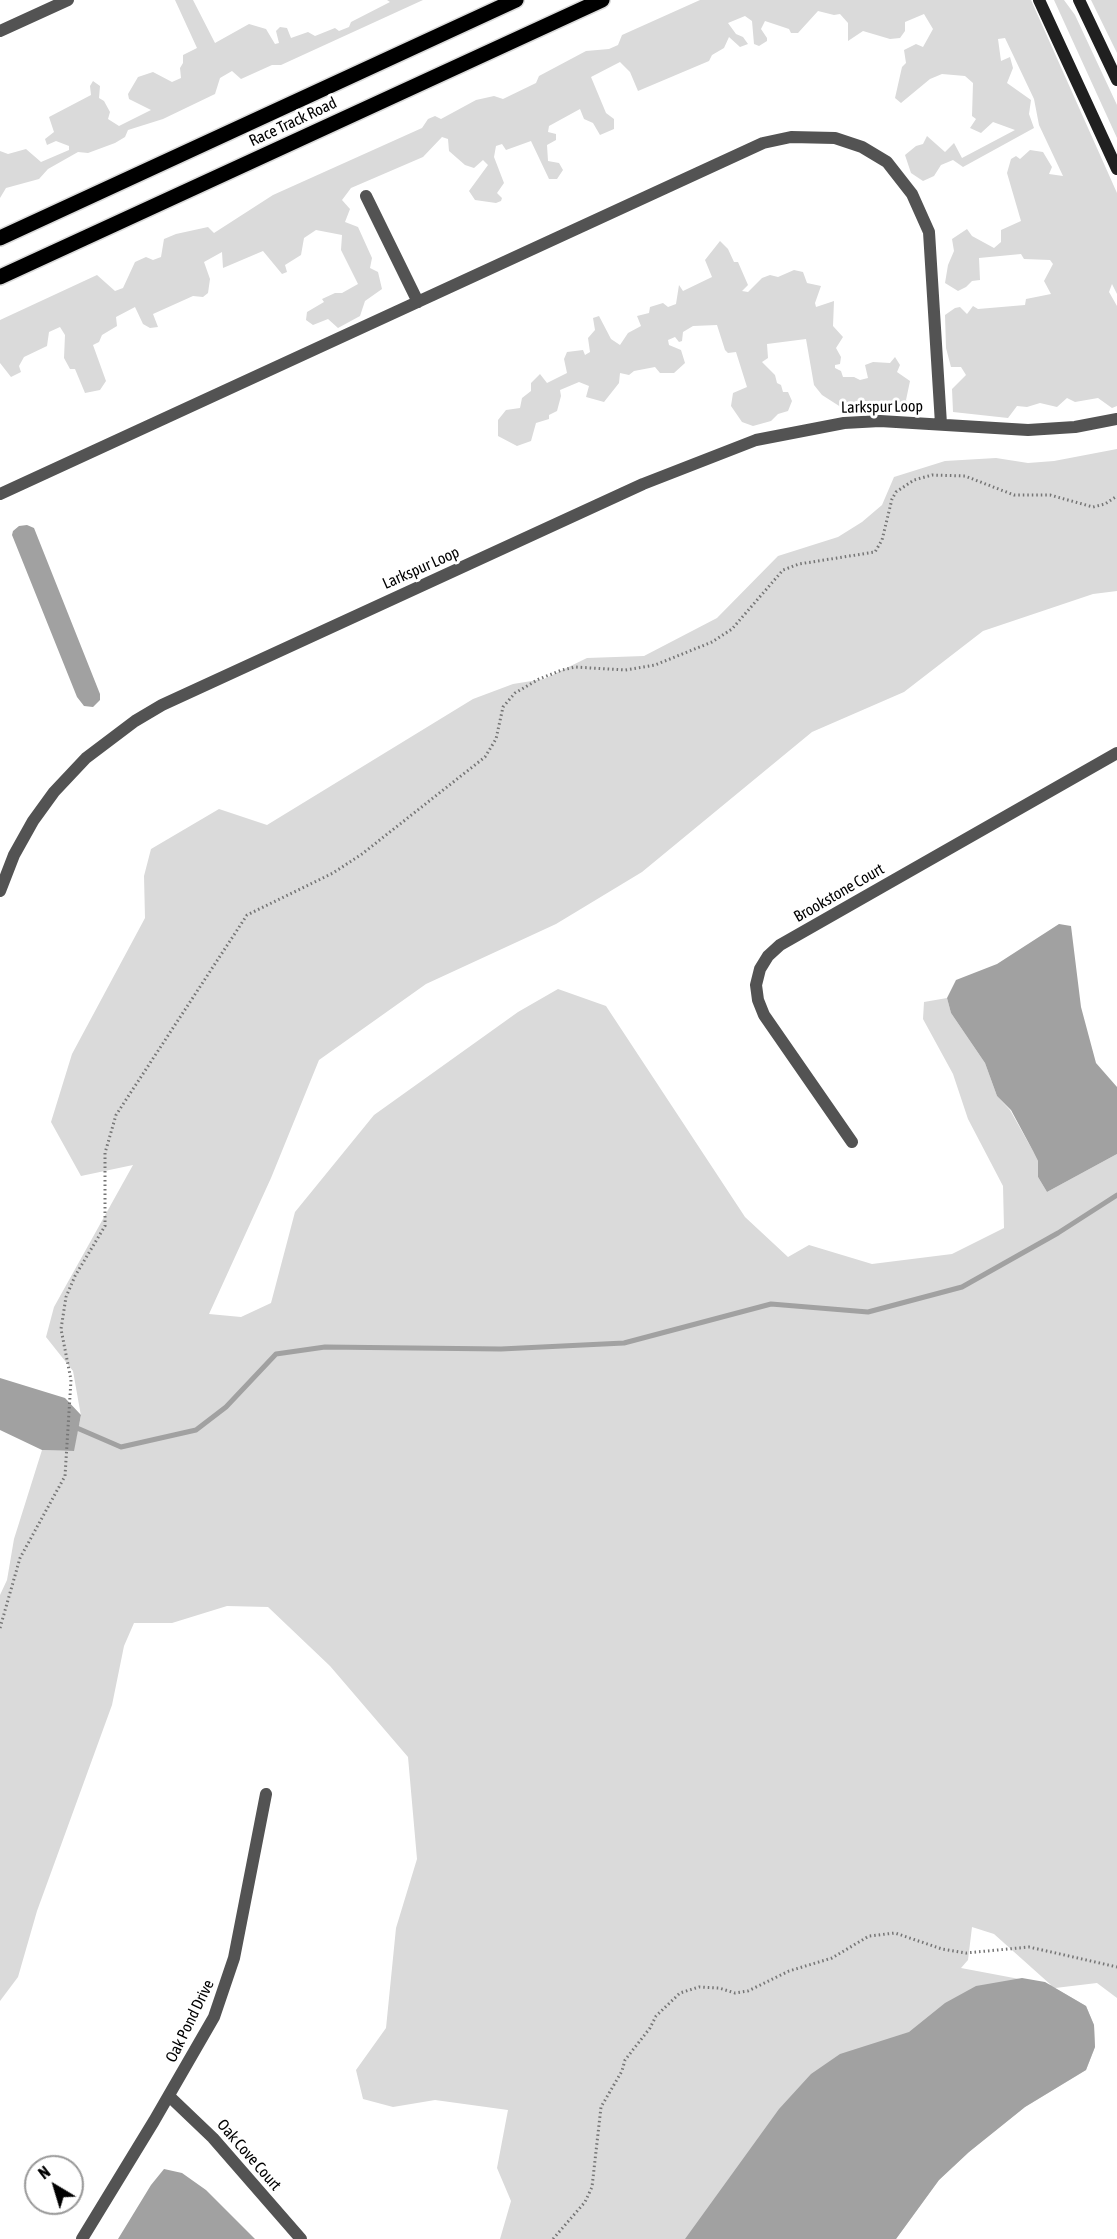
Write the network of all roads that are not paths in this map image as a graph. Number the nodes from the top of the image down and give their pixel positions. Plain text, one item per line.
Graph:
1 (68, 0) edge
2 (516, 0) edge
3 (602, 0) edge
4 (1039, 0) edge
5 (1079, 0) edge
6 (44, 5) edge
7 (0, 31) edge
8 (1117, 80) edge
9 (1117, 169) edge
10 (366, 196) dead end
11 (0, 238) edge
12 (0, 277) edge
13 (418, 303) junction
14 (1117, 418) edge
15 (941, 424) junction
16 (0, 494) edge
17 (1117, 753) edge
18 (0, 891) edge
19 (852, 1142) dead end
20 (266, 1794) dead end
21 (169, 2096) junction
22 (82, 2239) edge
23 (301, 2239) edge

1 - 6 street
2 - 11 main road, Race Track Road
3 - 12 main road, Race Track Road
4 - 9 street
5 - 8 street
6 - 7 street
10 - 13 street
13 - 15 street, Larkspur Loop
13 - 16 street, Larkspur Loop
14 - 15 street, Larkspur Loop
15 - 18 street, Larkspur Loop
17 - 19 street, Brookstone Court
20 - 21 street, Oak Pond Drive
21 - 22 street, Oak Pond Drive
21 - 23 street, Oak Cove Court

